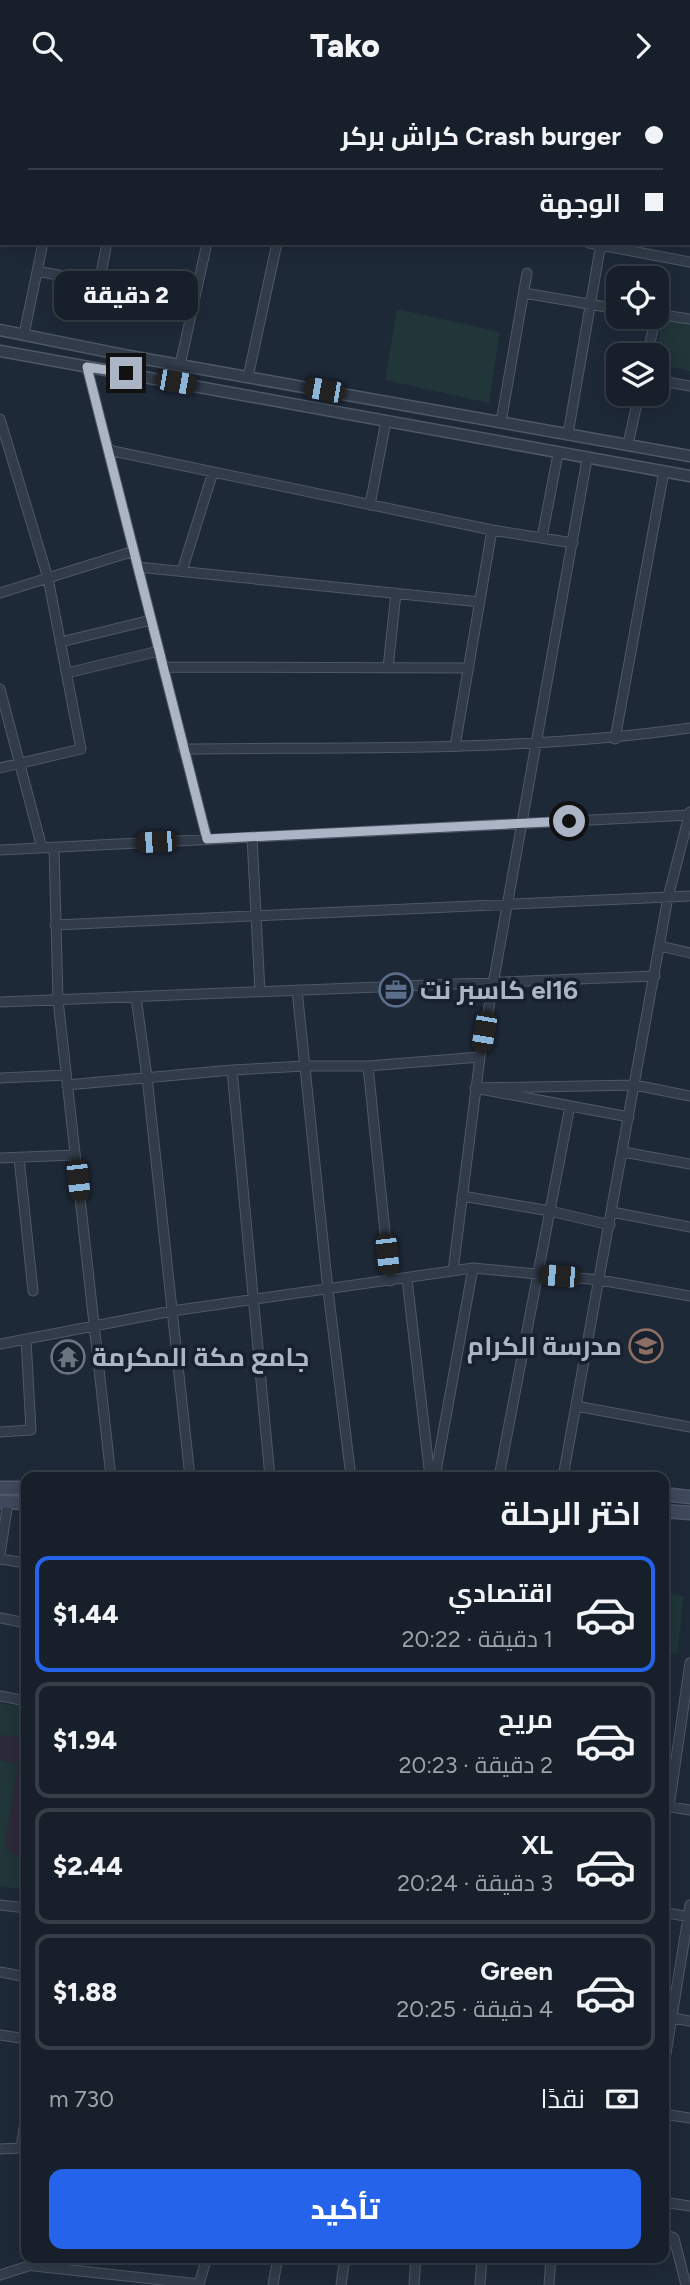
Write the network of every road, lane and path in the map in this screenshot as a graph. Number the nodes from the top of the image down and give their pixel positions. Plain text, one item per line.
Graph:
1 (43, 245) edge
2 (107, 245) edge
3 (207, 245) edge
4 (277, 245) edge
5 (601, 245) edge
6 (606, 245) edge
7 (690, 262) edge
8 (37, 271) junction
9 (527, 273) dead end
10 (99, 283) junction
11 (524, 293) junction
12 (194, 301) junction
13 (589, 305) junction
14 (606, 307) edge
15 (669, 317) edge
16 (690, 319) edge
17 (0, 330) edge
18 (24, 334) junction
19 (0, 351) edge
20 (129, 356) junction
21 (180, 365) junction
22 (87, 367) junction
23 (126, 373) junction
24 (247, 377) junction
25 (669, 382) edge
26 (690, 386) edge
27 (636, 406) edge
28 (0, 419) edge
29 (386, 421) junction
30 (501, 422) junction
31 (536, 428) junction
32 (568, 434) junction
33 (628, 445) junction
34 (533, 449) junction
35 (108, 450) junction
36 (558, 454) junction
37 (690, 456) edge
38 (587, 459) junction
39 (664, 471) junction
40 (213, 472) junction
41 (690, 476) edge
42 (370, 505) junction
43 (492, 530) junction
44 (542, 537) junction
45 (573, 543) junction
46 (134, 551) junction
47 (138, 566) junction
48 (182, 571) junction
49 (48, 578) junction
50 (0, 593) edge
51 (396, 593) junction
52 (480, 602) junction
53 (151, 620) junction
54 (61, 642) junction
55 (159, 651) junction
56 (163, 667) junction
57 (388, 668) junction
58 (468, 668) junction
59 (67, 673) junction
60 (0, 689) edge
61 (2, 701) edge
62 (690, 728) edge
63 (615, 739) junction
64 (537, 743) junction
65 (455, 746) junction
66 (183, 749) junction
67 (20, 765) junction
68 (0, 768) edge
69 (690, 813) edge
70 (521, 823) junction
71 (252, 837) junction
72 (207, 839) junction
73 (54, 847) junction
74 (42, 848) junction
75 (0, 850) edge
76 (690, 896) edge
77 (668, 897) junction
78 (508, 904) junction
79 (256, 916) junction
80 (55, 925) junction
81 (660, 946) junction
82 (690, 953) edge
83 (655, 976) junction
84 (492, 983) junction
85 (297, 991) junction
86 (260, 992) junction
87 (136, 997) junction
88 (58, 1000) junction
89 (0, 1002) edge
90 (480, 1057) junction
91 (305, 1066) junction
92 (368, 1066) junction
93 (232, 1070) junction
94 (66, 1075) junction
95 (147, 1077) junction
96 (0, 1078) edge
97 (67, 1086) junction
98 (635, 1086) junction
99 (475, 1088) junction
100 (690, 1095) edge
101 (570, 1106) junction
102 (629, 1117) junction
103 (623, 1152) junction
104 (75, 1155) junction
105 (0, 1158) edge
106 (19, 1158) junction
107 (690, 1164) edge
108 (462, 1196) junction
109 (550, 1211) junction
110 (612, 1212) junction
111 (610, 1225) junction
112 (690, 1227) edge
113 (473, 1268) junction
114 (453, 1272) junction
115 (538, 1274) junction
116 (407, 1279) junction
117 (600, 1280) junction
118 (390, 1281) junction
119 (328, 1290) junction
120 (33, 1291) dead end
121 (690, 1296) edge
122 (253, 1300) junction
123 (172, 1311) junction
124 (94, 1326) junction
125 (26, 1339) junction
126 (0, 1344) edge
127 (576, 1406) junction
128 (690, 1427) edge
129 (0, 1432) edge
130 (110, 1472) edge
131 (189, 1472) edge
132 (270, 1472) edge
133 (350, 1472) edge
134 (429, 1472) edge
135 (437, 1472) edge
136 (500, 1472) edge
137 (564, 1472) edge
138 (0, 1487) edge
139 (21, 1488) edge
140 (669, 1495) edge
141 (690, 1497) edge
142 (4, 1502) edge
143 (669, 1511) edge
144 (690, 1513) edge
145 (0, 1557) edge
146 (21, 1562) edge
147 (0, 1618) edge
148 (21, 1622) edge
149 (690, 1663) edge
150 (689, 1679) edge
151 (0, 1696) edge
152 (21, 1700) edge
153 (669, 1789) edge
154 (669, 1806) edge
155 (690, 1810) edge
156 (0, 1905) edge
157 (690, 1905) edge
158 (21, 1907) edge
159 (669, 1913) edge
160 (689, 1916) edge
161 (0, 1972) edge
162 (21, 1976) edge
163 (672, 2018) junction
164 (690, 2021) edge
165 (0, 2035) edge
166 (669, 2036) edge
167 (21, 2038) edge
168 (669, 2115) edge
169 (690, 2118) edge
170 (21, 2148) edge
171 (0, 2149) edge
172 (669, 2202) edge
173 (690, 2206) edge
174 (669, 2236) edge
175 (42, 2263) edge
176 (72, 2263) edge
177 (205, 2263) edge
178 (277, 2263) edge
179 (344, 2263) edge
180 (416, 2263) edge
181 (482, 2263) edge
182 (551, 2263) edge
183 (34, 2266) junction
184 (70, 2270) junction
185 (690, 2272) edge
186 (0, 2275) edge
187 (273, 2285) edge
188 (341, 2285) edge
189 (414, 2285) edge
190 (480, 2285) edge
191 (549, 2285) edge
192 (687, 2285) edge

1 - 8 street
2 - 10 street
3 - 12 street
4 - 24 street
5 - 13 street
6 - 7 street
8 - 10 street
8 - 18 street
9 - 11 street
10 - 12 street
11 - 13 street
11 - 30 street
12 - 21 street
13 - 14 street
13 - 32 street
15 - 16 street
17 - 18 street
18 - 20 street
19 - 22 street
20 - 21 street
20 - 23 street
21 - 24 street
22 - 23 street
22 - 35 street
23 - 29 street
24 - 30 street
25 - 26 street
27 - 33 street
28 - 49 street
29 - 34 street
29 - 42 street
30 - 31 street
31 - 32 street
31 - 34 street
32 - 33 street
33 - 37 street
34 - 36 street
35 - 40 street
35 - 46 street
36 - 38 street
36 - 44 street
38 - 39 street
38 - 45 street
39 - 41 street
39 - 63 street
40 - 42 street
40 - 48 street
42 - 43 street
43 - 44 street
43 - 52 street
44 - 45 street
45 - 64 street
46 - 47 street
46 - 49 street
47 - 48 street
47 - 53 street
48 - 51 street
49 - 50 street
49 - 54 street
51 - 52 street
51 - 57 street
52 - 58 street
53 - 54 street
53 - 55 street
54 - 59 street
55 - 56 street
55 - 59 street
56 - 57 street
56 - 66 street
57 - 58 street
58 - 65 street
59 - 67 street
60 - 61 street
61 - 67 street
62 - 63 street
63 - 64 street
64 - 65 street
64 - 70 street
65 - 66 street
66 - 72 street
67 - 68 street
67 - 74 street
69 - 70 street
69 - 77 street
70 - 71 street
70 - 78 street
71 - 72 street
71 - 79 street
72 - 73 street
73 - 74 street
73 - 80 street
74 - 75 street
76 - 77 street
77 - 78 street
77 - 81 street
78 - 79 street
78 - 84 street
79 - 80 street
79 - 86 street
80 - 88 street
81 - 82 street
81 - 83 street
83 - 84 street
83 - 98 street
84 - 85 street
84 - 90 street
85 - 86 street
85 - 91 street
86 - 87 street
87 - 88 street
87 - 95 street
88 - 89 street
88 - 94 street
90 - 92 street
90 - 99 street
91 - 92 street
91 - 93 street
91 - 119 street
92 - 118 street
93 - 95 street
93 - 122 street
94 - 96 street
94 - 97 street
95 - 97 street
95 - 123 street
97 - 104 street
98 - 99 street
98 - 100 street
98 - 102 street
99 - 101 street
99 - 108 street
101 - 102 street
101 - 109 street
102 - 103 street
103 - 107 street
103 - 110 street
104 - 106 street
104 - 124 street
105 - 106 street
106 - 120 street
108 - 109 street
108 - 114 street
109 - 111 street
109 - 115 street
110 - 111 street
110 - 112 street
111 - 117 street
113 - 114 street
113 - 115 street
113 - 135 street
114 - 116 street
115 - 117 street
115 - 136 street
116 - 118 street
116 - 134 street
117 - 121 street
117 - 127 street
118 - 119 street
119 - 122 street
119 - 133 street
122 - 123 street
122 - 132 street
123 - 124 street
123 - 131 street
124 - 125 street
124 - 130 street
125 - 126 street
125 - 129 street
127 - 128 street
127 - 137 street
138 - 139 main road
140 - 141 main road
142 - 145 street
143 - 144 main road
145 - 146 street
147 - 148 street
149 - 150 street
150 - 153 street
151 - 152 street
154 - 155 street
156 - 158 street
157 - 160 street
159 - 160 street
160 - 163 street
161 - 162 street
163 - 164 street
163 - 166 street
165 - 167 street
168 - 169 street
170 - 171 street
172 - 173 street
174 - 192 street
175 - 183 street
176 - 184 street
177 - 184 street
178 - 187 street
179 - 188 street
180 - 189 street
181 - 190 street
182 - 191 street
183 - 184 street
183 - 186 street
185 - 192 street

